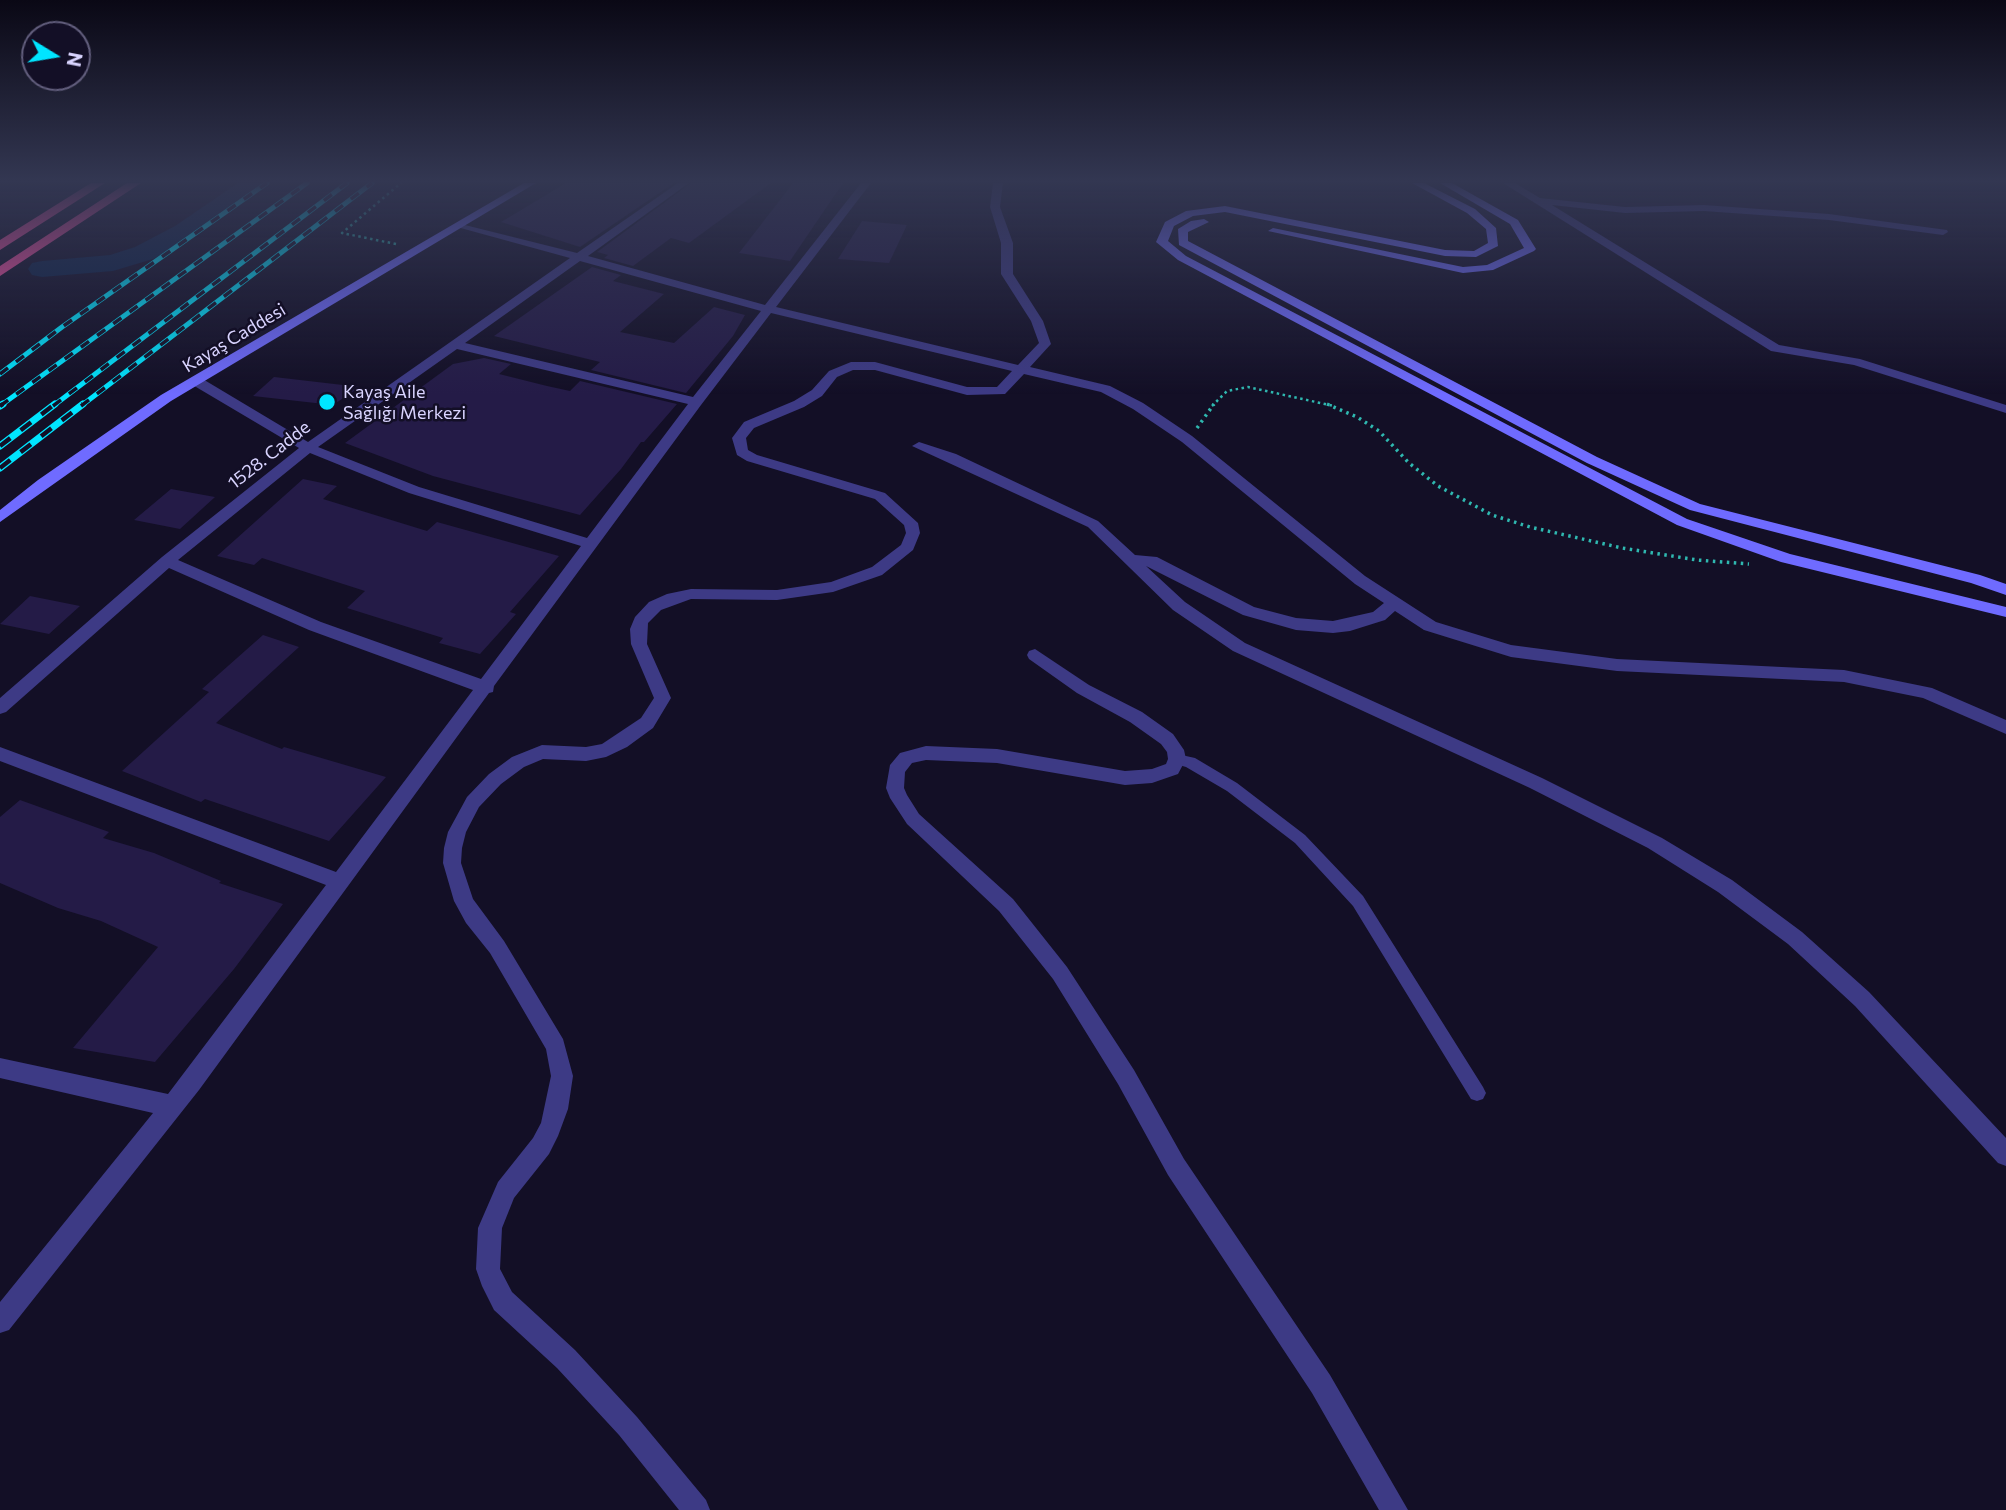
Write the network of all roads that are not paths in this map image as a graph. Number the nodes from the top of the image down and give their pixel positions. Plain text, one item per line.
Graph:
1 (28, 253) edge
2 (411, 253) edge
3 (565, 253) edge
4 (583, 253) edge
5 (811, 253) edge
6 (1007, 253) edge
7 (1176, 253) edge
8 (1203, 253) edge
9 (1383, 253) edge
10 (1459, 253) edge
11 (1477, 253) edge
12 (1520, 253) edge
13 (1620, 253) edge
14 (578, 257) junction
15 (0, 272) edge
16 (768, 309) junction
17 (452, 344) junction
18 (1020, 370) junction
19 (196, 381) junction
20 (696, 402) junction
21 (2006, 409) edge
22 (919, 446) dead end
23 (308, 448) junction
24 (0, 517) edge
25 (591, 544) junction
26 (1131, 559) junction
27 (167, 561) junction
28 (2006, 590) edge
29 (1395, 603) junction
30 (2006, 612) edge
31 (1035, 655) dead end
32 (487, 688) junction
33 (0, 708) edge
34 (2006, 727) edge
35 (0, 754) edge
36 (1177, 760) junction
37 (340, 882) junction
38 (0, 1069) edge
39 (1476, 1093) dead end
40 (172, 1106) junction
41 (2006, 1155) edge
42 (0, 1321) edge
43 (696, 1510) edge
44 (1394, 1510) edge

1 - 15 highway
2 - 19 street, Kayaş Caddesi
3 - 14 street
4 - 14 street, 1528. Cadde
5 - 16 street
6 - 18 street
7 - 30 street
8 - 28 street
9 - 12 street
10 - 11 street
13 - 21 street
14 - 16 street
14 - 17 street, 1528. Cadde
16 - 18 street
16 - 20 street
17 - 20 street
17 - 23 street, 1528. Cadde
18 - 29 street
18 - 43 street
19 - 23 street
19 - 24 street, Kayaş Caddesi
20 - 25 street
22 - 26 street
23 - 25 street
23 - 27 street, 1528. Cadde
25 - 32 street
26 - 29 street
26 - 41 street
27 - 32 street
27 - 33 street, 1528. Cadde
29 - 34 street
31 - 36 street
32 - 37 street
35 - 37 street
36 - 39 lane
36 - 44 street
37 - 40 street
38 - 40 street
40 - 42 street

